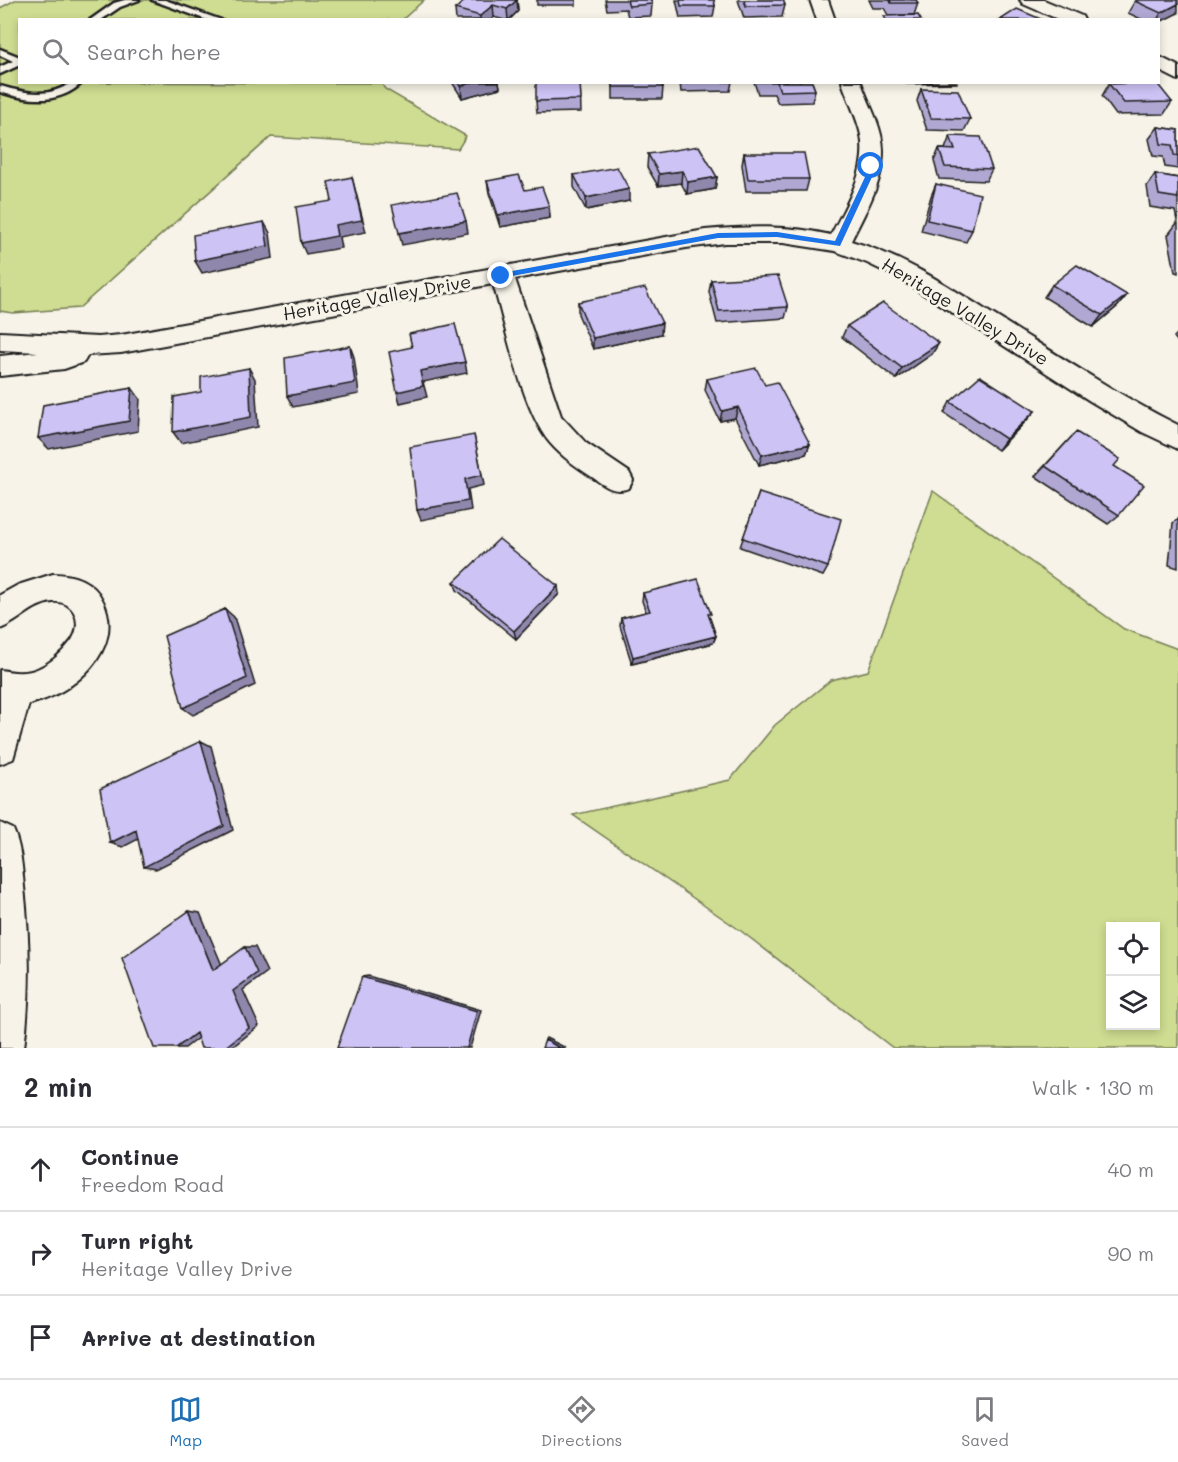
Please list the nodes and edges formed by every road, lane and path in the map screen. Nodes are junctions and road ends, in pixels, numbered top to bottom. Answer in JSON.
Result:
{"nodes":[{"id":1,"x":135,"y":0,"type":"edge"},
{"id":2,"x":156,"y":0,"type":"edge"},
{"id":3,"x":819,"y":0,"type":"edge"},
{"id":4,"x":1029,"y":0,"type":"edge"},
{"id":5,"x":97,"y":18,"type":"edge"},
{"id":6,"x":211,"y":18,"type":"edge"},
{"id":7,"x":825,"y":18,"type":"edge"},
{"id":8,"x":1071,"y":18,"type":"edge"},
{"id":9,"x":0,"y":51,"type":"edge"},
{"id":10,"x":18,"y":60,"type":"edge"},
{"id":11,"x":18,"y":62,"type":"edge"},
{"id":12,"x":1160,"y":62,"type":"edge"},
{"id":13,"x":0,"y":71,"type":"edge"},
{"id":14,"x":1178,"y":74,"type":"edge"},
{"id":15,"x":77,"y":84,"type":"edge"},
{"id":16,"x":852,"y":84,"type":"edge"},
{"id":17,"x":0,"y":89,"type":"edge"},
{"id":18,"x":838,"y":244,"type":"junction"},
{"id":19,"x":501,"y":276,"type":"junction"},
{"id":20,"x":0,"y":341,"type":"edge"},
{"id":21,"x":98,"y":346,"type":"junction"},
{"id":22,"x":0,"y":366,"type":"edge"},
{"id":23,"x":1178,"y":438,"type":"edge"},
{"id":24,"x":620,"y":480,"type":"dead end"},
{"id":25,"x":0,"y":614,"type":"edge"},
{"id":26,"x":9,"y":688,"type":"edge"},
{"id":27,"x":0,"y":747,"type":"edge"},
{"id":28,"x":0,"y":842,"type":"edge"},
{"id":29,"x":3,"y":1048,"type":"edge"}],
"edges":[{"from":1,"to":5,"type":"lane"},
{"from":2,"to":6,"type":"lane"},
{"from":3,"to":7,"type":"street"},
{"from":4,"to":8,"type":"street"},
{"from":9,"to":10,"type":"lane"},
{"from":11,"to":13,"type":"lane"},
{"from":12,"to":14,"type":"street"},
{"from":15,"to":17,"type":"lane"},
{"from":16,"to":18,"type":"street"},
{"from":18,"to":19,"type":"street","name":"Heritage Valley Drive"},
{"from":18,"to":23,"type":"street","name":"Heritage Valley Drive"},
{"from":19,"to":21,"type":"street","name":"Heritage Valley Drive"},
{"from":19,"to":24,"type":"street"},
{"from":20,"to":21,"type":"street","name":"Heritage Valley Drive"},
{"from":21,"to":22,"type":"street","name":"Heritage Valley Drive"},
{"from":25,"to":26,"type":"street"},
{"from":26,"to":27,"type":"street"},
{"from":28,"to":29,"type":"street"}]}
